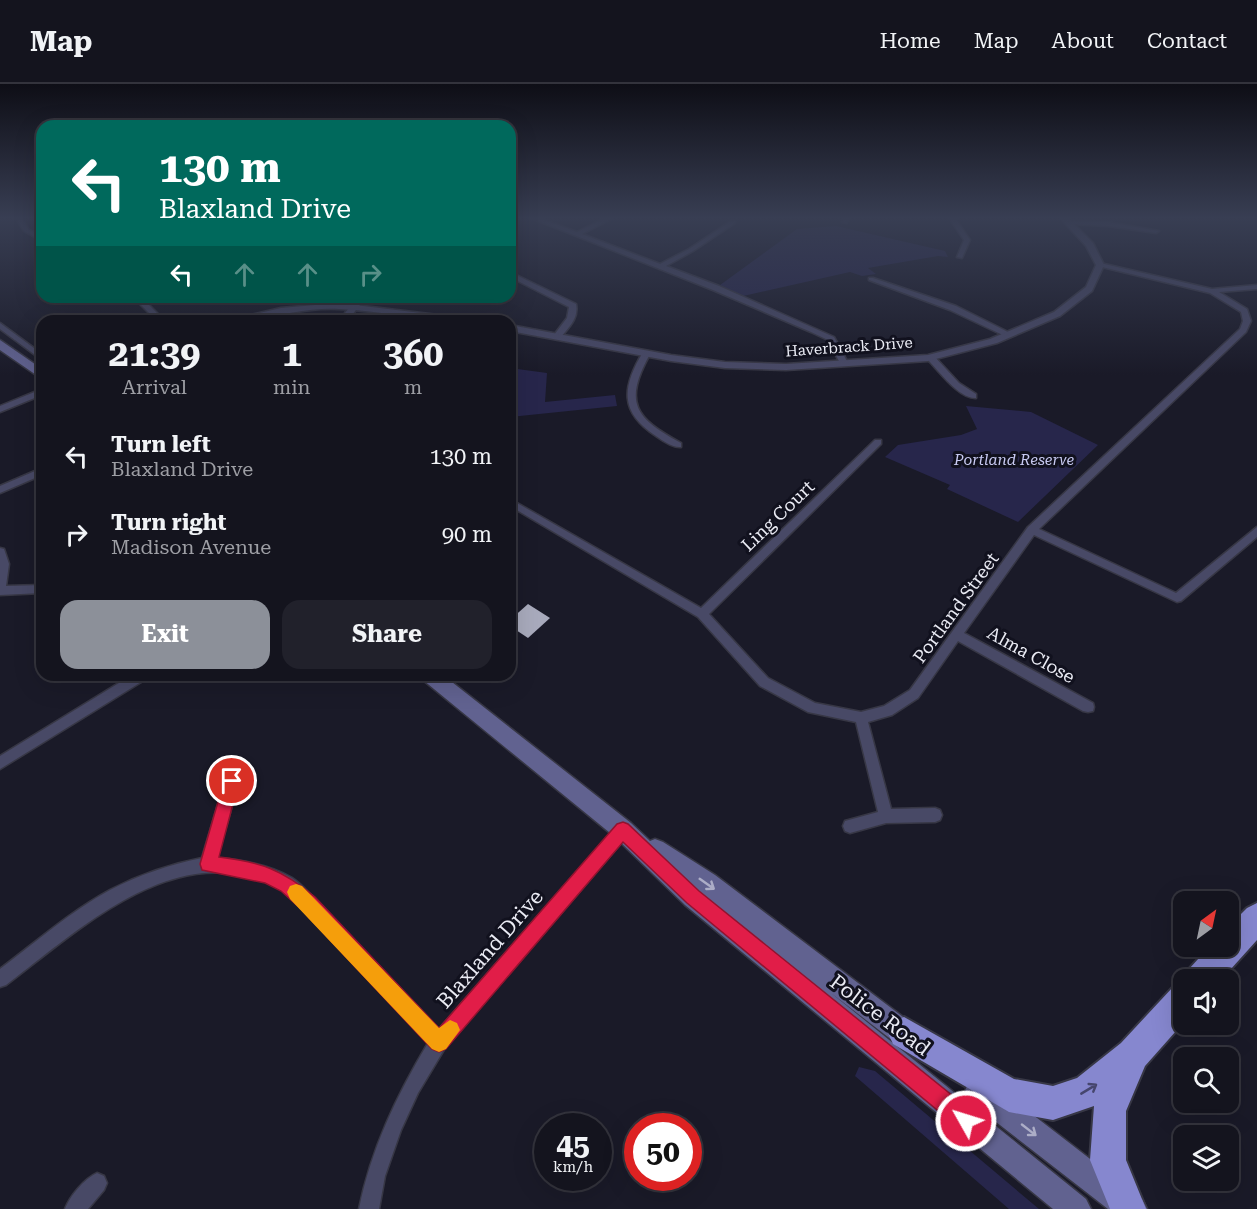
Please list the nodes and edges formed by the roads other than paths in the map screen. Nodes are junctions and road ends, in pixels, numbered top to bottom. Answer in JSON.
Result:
{"nodes":[{"id":1,"x":671,"y":270,"type":"edge"},
{"id":2,"x":1098,"y":270,"type":"edge"},
{"id":3,"x":1124,"y":270,"type":"edge"},
{"id":4,"x":516,"y":277,"type":"edge"},
{"id":5,"x":871,"y":279,"type":"dead end"},
{"id":6,"x":1257,"y":287,"type":"edge"},
{"id":7,"x":1212,"y":291,"type":"junction"},
{"id":8,"x":143,"y":303,"type":"edge"},
{"id":9,"x":357,"y":303,"type":"edge"},
{"id":10,"x":351,"y":310,"type":"junction"},
{"id":11,"x":154,"y":315,"type":"edge"},
{"id":12,"x":264,"y":315,"type":"edge"},
{"id":13,"x":296,"y":315,"type":"edge"},
{"id":14,"x":383,"y":315,"type":"edge"},
{"id":15,"x":400,"y":315,"type":"edge"},
{"id":16,"x":0,"y":325,"type":"edge"},
{"id":17,"x":516,"y":329,"type":"edge"},
{"id":18,"x":558,"y":334,"type":"junction"},
{"id":19,"x":1010,"y":336,"type":"junction"},
{"id":20,"x":26,"y":345,"type":"junction"},
{"id":21,"x":3,"y":348,"type":"edge"},
{"id":22,"x":36,"y":353,"type":"edge"},
{"id":23,"x":646,"y":354,"type":"junction"},
{"id":24,"x":931,"y":358,"type":"junction"},
{"id":25,"x":844,"y":363,"type":"junction"},
{"id":26,"x":36,"y":371,"type":"edge"},
{"id":27,"x":36,"y":394,"type":"edge"},
{"id":28,"x":973,"y":396,"type":"dead end"},
{"id":29,"x":0,"y":409,"type":"edge"},
{"id":30,"x":878,"y":442,"type":"dead end"},
{"id":31,"x":678,"y":446,"type":"dead end"},
{"id":32,"x":36,"y":474,"type":"edge"},
{"id":33,"x":0,"y":490,"type":"edge"},
{"id":34,"x":516,"y":506,"type":"edge"},
{"id":35,"x":1032,"y":531,"type":"junction"},
{"id":36,"x":1257,"y":531,"type":"edge"},
{"id":37,"x":0,"y":552,"type":"edge"},
{"id":38,"x":0,"y":590,"type":"edge"},
{"id":39,"x":36,"y":590,"type":"edge"},
{"id":40,"x":702,"y":614,"type":"junction"},
{"id":41,"x":957,"y":635,"type":"junction"},
{"id":42,"x":132,"y":681,"type":"edge"},
{"id":43,"x":446,"y":681,"type":"edge"},
{"id":44,"x":1088,"y":707,"type":"dead end"},
{"id":45,"x":861,"y":718,"type":"junction"},
{"id":46,"x":0,"y":763,"type":"edge"},
{"id":47,"x":232,"y":781,"type":"dead end"},
{"id":48,"x":935,"y":815,"type":"dead end"},
{"id":49,"x":886,"y":816,"type":"junction"},
{"id":50,"x":850,"y":826,"type":"dead end"},
{"id":51,"x":623,"y":830,"type":"junction"},
{"id":52,"x":208,"y":864,"type":"junction"},
{"id":53,"x":1257,"y":918,"type":"edge"},
{"id":54,"x":1210,"y":969,"type":"edge"},
{"id":55,"x":0,"y":979,"type":"edge"},
{"id":56,"x":1173,"y":1011,"type":"edge"},
{"id":57,"x":904,"y":1033,"type":"junction"},
{"id":58,"x":439,"y":1042,"type":"junction"},
{"id":59,"x":1134,"y":1055,"type":"junction"},
{"id":60,"x":97,"y":1183,"type":"dead end"},
{"id":61,"x":1128,"y":1207,"type":"edge"},
{"id":62,"x":75,"y":1209,"type":"edge"},
{"id":63,"x":369,"y":1209,"type":"edge"},
{"id":64,"x":1076,"y":1209,"type":"edge"}],
"edges":[{"from":1,"to":25,"type":"street"},
{"from":2,"to":19,"type":"street","name":"Haverbrack Drive"},
{"from":3,"to":7,"type":"street","name":"Portland Street"},
{"from":4,"to":18,"type":"street"},
{"from":5,"to":19,"type":"street"},
{"from":6,"to":7,"type":"street"},
{"from":7,"to":35,"type":"street","name":"Portland Street"},
{"from":8,"to":11,"type":"street"},
{"from":9,"to":10,"type":"street"},
{"from":10,"to":12,"type":"street"},
{"from":10,"to":13,"type":"street"},
{"from":10,"to":14,"type":"street"},
{"from":10,"to":15,"type":"street"},
{"from":16,"to":20,"type":"street"},
{"from":17,"to":18,"type":"street","name":"Haverbrack Drive"},
{"from":18,"to":23,"type":"street","name":"Haverbrack Drive"},
{"from":19,"to":24,"type":"street","name":"Haverbrack Drive"},
{"from":20,"to":21,"type":"street"},
{"from":20,"to":22,"type":"street"},
{"from":21,"to":26,"type":"main road"},
{"from":23,"to":25,"type":"street","name":"Haverbrack Drive"},
{"from":23,"to":31,"type":"street"},
{"from":24,"to":25,"type":"street","name":"Haverbrack Drive"},
{"from":24,"to":28,"type":"street"},
{"from":27,"to":29,"type":"street"},
{"from":30,"to":40,"type":"street","name":"Ling Court"},
{"from":32,"to":33,"type":"street"},
{"from":34,"to":40,"type":"street","name":"Portland Street"},
{"from":35,"to":36,"type":"street"},
{"from":35,"to":41,"type":"street","name":"Portland Street"},
{"from":37,"to":38,"type":"street"},
{"from":38,"to":39,"type":"street"},
{"from":40,"to":45,"type":"street","name":"Portland Street"},
{"from":41,"to":44,"type":"street","name":"Alma Close"},
{"from":41,"to":45,"type":"street","name":"Portland Street"},
{"from":42,"to":46,"type":"street"},
{"from":43,"to":51,"type":"main road","name":"Police Road"},
{"from":45,"to":49,"type":"street"},
{"from":47,"to":52,"type":"street"},
{"from":48,"to":49,"type":"street"},
{"from":49,"to":50,"type":"street"},
{"from":51,"to":57,"type":"main road","name":"Police Road","one_way":true},
{"from":51,"to":58,"type":"street","name":"Blaxland Drive"},
{"from":51,"to":64,"type":"main road","name":"Police Road"},
{"from":52,"to":55,"type":"street"},
{"from":52,"to":58,"type":"street"},
{"from":53,"to":54,"type":"highway"},
{"from":56,"to":59,"type":"highway"},
{"from":57,"to":59,"type":"highway","one_way":true},
{"from":57,"to":61,"type":"main road","name":"Police Road","one_way":true},
{"from":58,"to":63,"type":"street","name":"Blaxland Drive"},
{"from":59,"to":61,"type":"highway"},
{"from":60,"to":62,"type":"street"}]}
